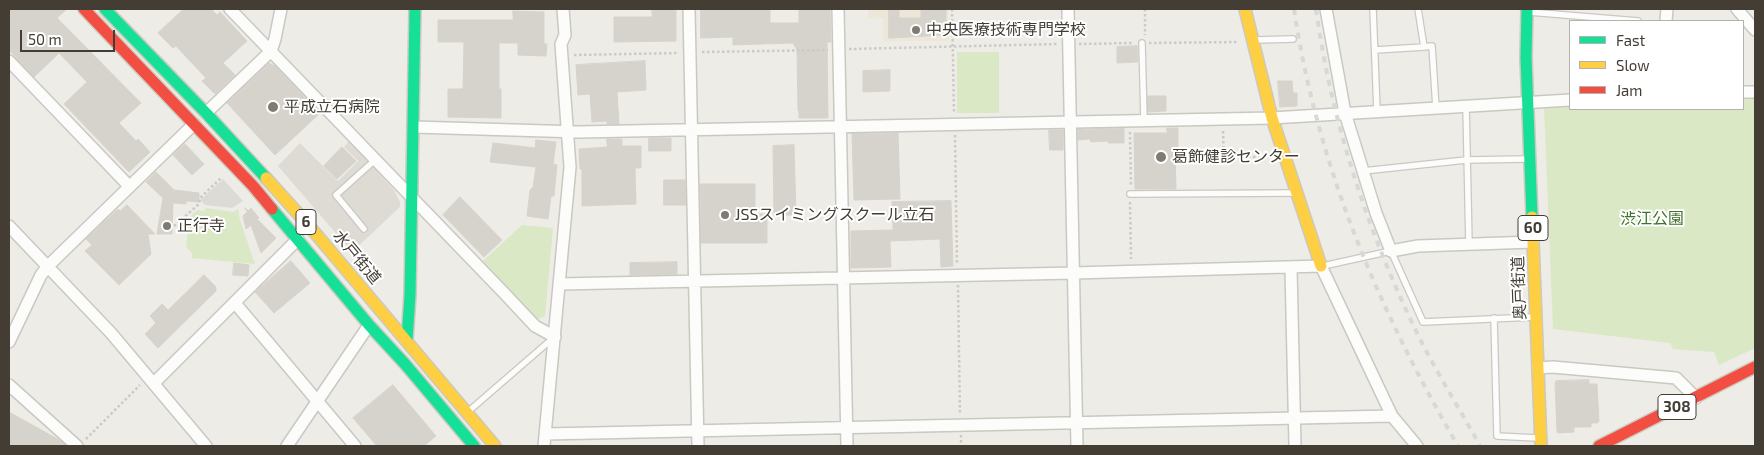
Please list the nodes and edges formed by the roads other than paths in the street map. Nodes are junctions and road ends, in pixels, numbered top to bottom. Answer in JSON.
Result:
{"nodes":[{"id":1,"x":84,"y":9,"type":"edge"},
{"id":2,"x":105,"y":9,"type":"edge"},
{"id":3,"x":230,"y":9,"type":"edge"},
{"id":4,"x":281,"y":9,"type":"edge"},
{"id":5,"x":415,"y":9,"type":"edge"},
{"id":6,"x":563,"y":9,"type":"edge"},
{"id":7,"x":689,"y":9,"type":"edge"},
{"id":8,"x":838,"y":9,"type":"edge"},
{"id":9,"x":1068,"y":9,"type":"edge"},
{"id":10,"x":1245,"y":9,"type":"edge"},
{"id":11,"x":1326,"y":9,"type":"edge"},
{"id":12,"x":1373,"y":9,"type":"edge"},
{"id":13,"x":1418,"y":9,"type":"edge"},
{"id":14,"x":1737,"y":9,"type":"edge"},
{"id":15,"x":1527,"y":10,"type":"edge"},
{"id":16,"x":1628,"y":20,"type":"edge"},
{"id":17,"x":1755,"y":30,"type":"edge"},
{"id":18,"x":1252,"y":40,"type":"junction"},
{"id":19,"x":1293,"y":40,"type":"dead end"},
{"id":20,"x":1142,"y":43,"type":"road end"},
{"id":21,"x":1424,"y":47,"type":"junction"},
{"id":22,"x":1375,"y":50,"type":"junction"},
{"id":23,"x":271,"y":51,"type":"junction"},
{"id":24,"x":9,"y":61,"type":"edge"},
{"id":25,"x":1569,"y":100,"type":"edge"},
{"id":26,"x":1528,"y":102,"type":"junction"},
{"id":27,"x":1466,"y":106,"type":"junction"},
{"id":28,"x":1436,"y":108,"type":"junction"},
{"id":29,"x":1377,"y":111,"type":"junction"},
{"id":30,"x":206,"y":113,"type":"junction"},
{"id":31,"x":1345,"y":113,"type":"junction"},
{"id":32,"x":1272,"y":118,"type":"junction"},
{"id":33,"x":1144,"y":120,"type":"junction"},
{"id":34,"x":1070,"y":122,"type":"junction"},
{"id":35,"x":194,"y":124,"type":"junction"},
{"id":36,"x":414,"y":127,"type":"junction"},
{"id":37,"x":841,"y":127,"type":"junction"},
{"id":38,"x":690,"y":130,"type":"junction"},
{"id":39,"x":568,"y":132,"type":"junction"},
{"id":40,"x":1530,"y":159,"type":"junction"},
{"id":41,"x":375,"y":160,"type":"junction"},
{"id":42,"x":1466,"y":160,"type":"junction"},
{"id":43,"x":1363,"y":171,"type":"junction"},
{"id":44,"x":129,"y":186,"type":"junction"},
{"id":45,"x":1296,"y":193,"type":"junction"},
{"id":46,"x":1130,"y":194,"type":"dead end"},
{"id":47,"x":412,"y":199,"type":"junction"},
{"id":48,"x":9,"y":226,"type":"edge"},
{"id":49,"x":364,"y":229,"type":"dead end"},
{"id":50,"x":298,"y":239,"type":"junction"},
{"id":51,"x":1533,"y":242,"type":"junction"},
{"id":52,"x":1469,"y":245,"type":"junction"},
{"id":53,"x":1391,"y":251,"type":"junction"},
{"id":54,"x":48,"y":266,"type":"junction"},
{"id":55,"x":1321,"y":266,"type":"junction"},
{"id":56,"x":1291,"y":268,"type":"junction"},
{"id":57,"x":1074,"y":273,"type":"junction"},
{"id":58,"x":844,"y":278,"type":"junction"},
{"id":59,"x":694,"y":280,"type":"junction"},
{"id":60,"x":560,"y":284,"type":"junction"},
{"id":61,"x":235,"y":303,"type":"junction"},
{"id":62,"x":1536,"y":317,"type":"junction"},
{"id":63,"x":1494,"y":318,"type":"junction"},
{"id":64,"x":369,"y":325,"type":"junction"},
{"id":65,"x":393,"y":325,"type":"junction"},
{"id":66,"x":555,"y":337,"type":"junction"},
{"id":67,"x":381,"y":338,"type":"junction"},
{"id":68,"x":407,"y":340,"type":"junction"},
{"id":69,"x":9,"y":342,"type":"edge"},
{"id":70,"x":405,"y":364,"type":"junction"},
{"id":71,"x":1755,"y":367,"type":"edge"},
{"id":72,"x":1538,"y":368,"type":"junction"},
{"id":73,"x":151,"y":380,"type":"junction"},
{"id":74,"x":9,"y":386,"type":"edge"},
{"id":75,"x":1696,"y":398,"type":"junction"},
{"id":76,"x":318,"y":402,"type":"junction"},
{"id":77,"x":467,"y":413,"type":"junction"},
{"id":78,"x":1392,"y":416,"type":"junction"},
{"id":79,"x":1295,"y":419,"type":"junction"},
{"id":80,"x":1076,"y":424,"type":"junction"},
{"id":81,"x":847,"y":429,"type":"junction"},
{"id":82,"x":697,"y":431,"type":"junction"},
{"id":83,"x":546,"y":434,"type":"junction"},
{"id":84,"x":1541,"y":442,"type":"edge"},
{"id":85,"x":79,"y":445,"type":"edge"},
{"id":86,"x":206,"y":446,"type":"edge"},
{"id":87,"x":287,"y":446,"type":"edge"},
{"id":88,"x":355,"y":446,"type":"edge"},
{"id":89,"x":474,"y":446,"type":"edge"},
{"id":90,"x":495,"y":446,"type":"edge"},
{"id":91,"x":544,"y":446,"type":"edge"},
{"id":92,"x":698,"y":446,"type":"edge"},
{"id":93,"x":847,"y":446,"type":"edge"},
{"id":94,"x":1077,"y":446,"type":"edge"},
{"id":95,"x":1295,"y":446,"type":"edge"},
{"id":96,"x":1417,"y":446,"type":"edge"},
{"id":97,"x":1599,"y":446,"type":"edge"}],
"edges":[{"from":1,"to":35,"type":"main road","name":"水戸街道","number":"6"},
{"from":2,"to":30,"type":"main road","name":"水戸街道","number":"6"},
{"from":3,"to":23,"type":"street"},
{"from":4,"to":23,"type":"street"},
{"from":5,"to":36,"type":"main road"},
{"from":6,"to":39,"type":"street"},
{"from":7,"to":38,"type":"street"},
{"from":8,"to":37,"type":"street"},
{"from":9,"to":34,"type":"street"},
{"from":10,"to":18,"type":"main road"},
{"from":11,"to":31,"type":"street"},
{"from":12,"to":22,"type":"lane"},
{"from":13,"to":21,"type":"lane"},
{"from":14,"to":17,"type":"street"},
{"from":15,"to":16,"type":"lane"},
{"from":15,"to":26,"type":"main road","name":"奥戸街道","number":"60"},
{"from":18,"to":19,"type":"lane"},
{"from":18,"to":32,"type":"main road"},
{"from":20,"to":33,"type":"lane"},
{"from":21,"to":22,"type":"lane"},
{"from":21,"to":28,"type":"lane"},
{"from":22,"to":29,"type":"lane"},
{"from":23,"to":30,"type":"street"},
{"from":23,"to":41,"type":"street"},
{"from":24,"to":44,"type":"street"},
{"from":25,"to":26,"type":"street"},
{"from":26,"to":27,"type":"street"},
{"from":26,"to":40,"type":"main road","name":"奥戸街道","number":"60"},
{"from":27,"to":28,"type":"street"},
{"from":27,"to":42,"type":"lane"},
{"from":28,"to":29,"type":"street"},
{"from":29,"to":31,"type":"street"},
{"from":30,"to":65,"type":"main road","name":"水戸街道","number":"6"},
{"from":31,"to":32,"type":"street"},
{"from":31,"to":43,"type":"street"},
{"from":32,"to":33,"type":"street"},
{"from":32,"to":45,"type":"main road"},
{"from":33,"to":34,"type":"street"},
{"from":34,"to":37,"type":"street"},
{"from":34,"to":57,"type":"street"},
{"from":35,"to":44,"type":"street"},
{"from":35,"to":50,"type":"main road","name":"水戸街道","number":"6"},
{"from":36,"to":39,"type":"street"},
{"from":36,"to":47,"type":"main road"},
{"from":37,"to":38,"type":"street"},
{"from":37,"to":58,"type":"street"},
{"from":38,"to":39,"type":"street"},
{"from":38,"to":59,"type":"street"},
{"from":39,"to":60,"type":"street"},
{"from":40,"to":42,"type":"lane"},
{"from":40,"to":51,"type":"main road","name":"奥戸街道","number":"60"},
{"from":41,"to":47,"type":"street"},
{"from":41,"to":49,"type":"lane"},
{"from":42,"to":43,"type":"lane"},
{"from":42,"to":52,"type":"lane"},
{"from":43,"to":53,"type":"street"},
{"from":44,"to":54,"type":"street"},
{"from":45,"to":46,"type":"lane"},
{"from":45,"to":55,"type":"main road"},
{"from":47,"to":66,"type":"street"},
{"from":47,"to":68,"type":"main road"},
{"from":48,"to":54,"type":"street"},
{"from":50,"to":61,"type":"street"},
{"from":50,"to":64,"type":"main road","name":"水戸街道","number":"6"},
{"from":51,"to":52,"type":"street"},
{"from":51,"to":62,"type":"main road","name":"奥戸街道","number":"60"},
{"from":52,"to":53,"type":"street"},
{"from":53,"to":55,"type":"lane"},
{"from":53,"to":63,"type":"lane"},
{"from":54,"to":69,"type":"street"},
{"from":54,"to":73,"type":"street"},
{"from":55,"to":56,"type":"street"},
{"from":55,"to":78,"type":"street"},
{"from":56,"to":57,"type":"street"},
{"from":56,"to":79,"type":"street"},
{"from":57,"to":58,"type":"street"},
{"from":57,"to":80,"type":"street"},
{"from":58,"to":59,"type":"street"},
{"from":58,"to":81,"type":"street"},
{"from":59,"to":60,"type":"street"},
{"from":59,"to":82,"type":"street"},
{"from":60,"to":66,"type":"street"},
{"from":61,"to":73,"type":"street"},
{"from":61,"to":76,"type":"street"},
{"from":62,"to":63,"type":"lane"},
{"from":62,"to":72,"type":"main road","name":"奥戸街道","number":"60"},
{"from":63,"to":84,"type":"lane"},
{"from":64,"to":65,"type":"main road"},
{"from":64,"to":67,"type":"main road","name":"水戸街道","number":"6"},
{"from":64,"to":76,"type":"street"},
{"from":65,"to":68,"type":"main road","name":"水戸街道","number":"6"},
{"from":66,"to":77,"type":"lane"},
{"from":66,"to":83,"type":"street"},
{"from":67,"to":68,"type":"main road"},
{"from":67,"to":70,"type":"main road","name":"水戸街道","number":"6"},
{"from":68,"to":70,"type":"main road"},
{"from":68,"to":77,"type":"main road","name":"水戸街道","number":"6"},
{"from":70,"to":89,"type":"main road","name":"水戸街道","number":"6"},
{"from":71,"to":75,"type":"main road","number":"308"},
{"from":72,"to":75,"type":"street"},
{"from":72,"to":84,"type":"main road","name":"奥戸街道","number":"60"},
{"from":73,"to":86,"type":"street"},
{"from":74,"to":85,"type":"street"},
{"from":75,"to":97,"type":"main road","number":"308"},
{"from":76,"to":87,"type":"street"},
{"from":76,"to":88,"type":"street"},
{"from":77,"to":90,"type":"main road","name":"水戸街道","number":"6"},
{"from":78,"to":79,"type":"street"},
{"from":78,"to":96,"type":"street"},
{"from":79,"to":80,"type":"street"},
{"from":79,"to":95,"type":"street"},
{"from":80,"to":81,"type":"street"},
{"from":80,"to":94,"type":"street"},
{"from":81,"to":82,"type":"street"},
{"from":81,"to":93,"type":"street"},
{"from":82,"to":83,"type":"street"},
{"from":82,"to":92,"type":"street"},
{"from":83,"to":91,"type":"street"}]}
